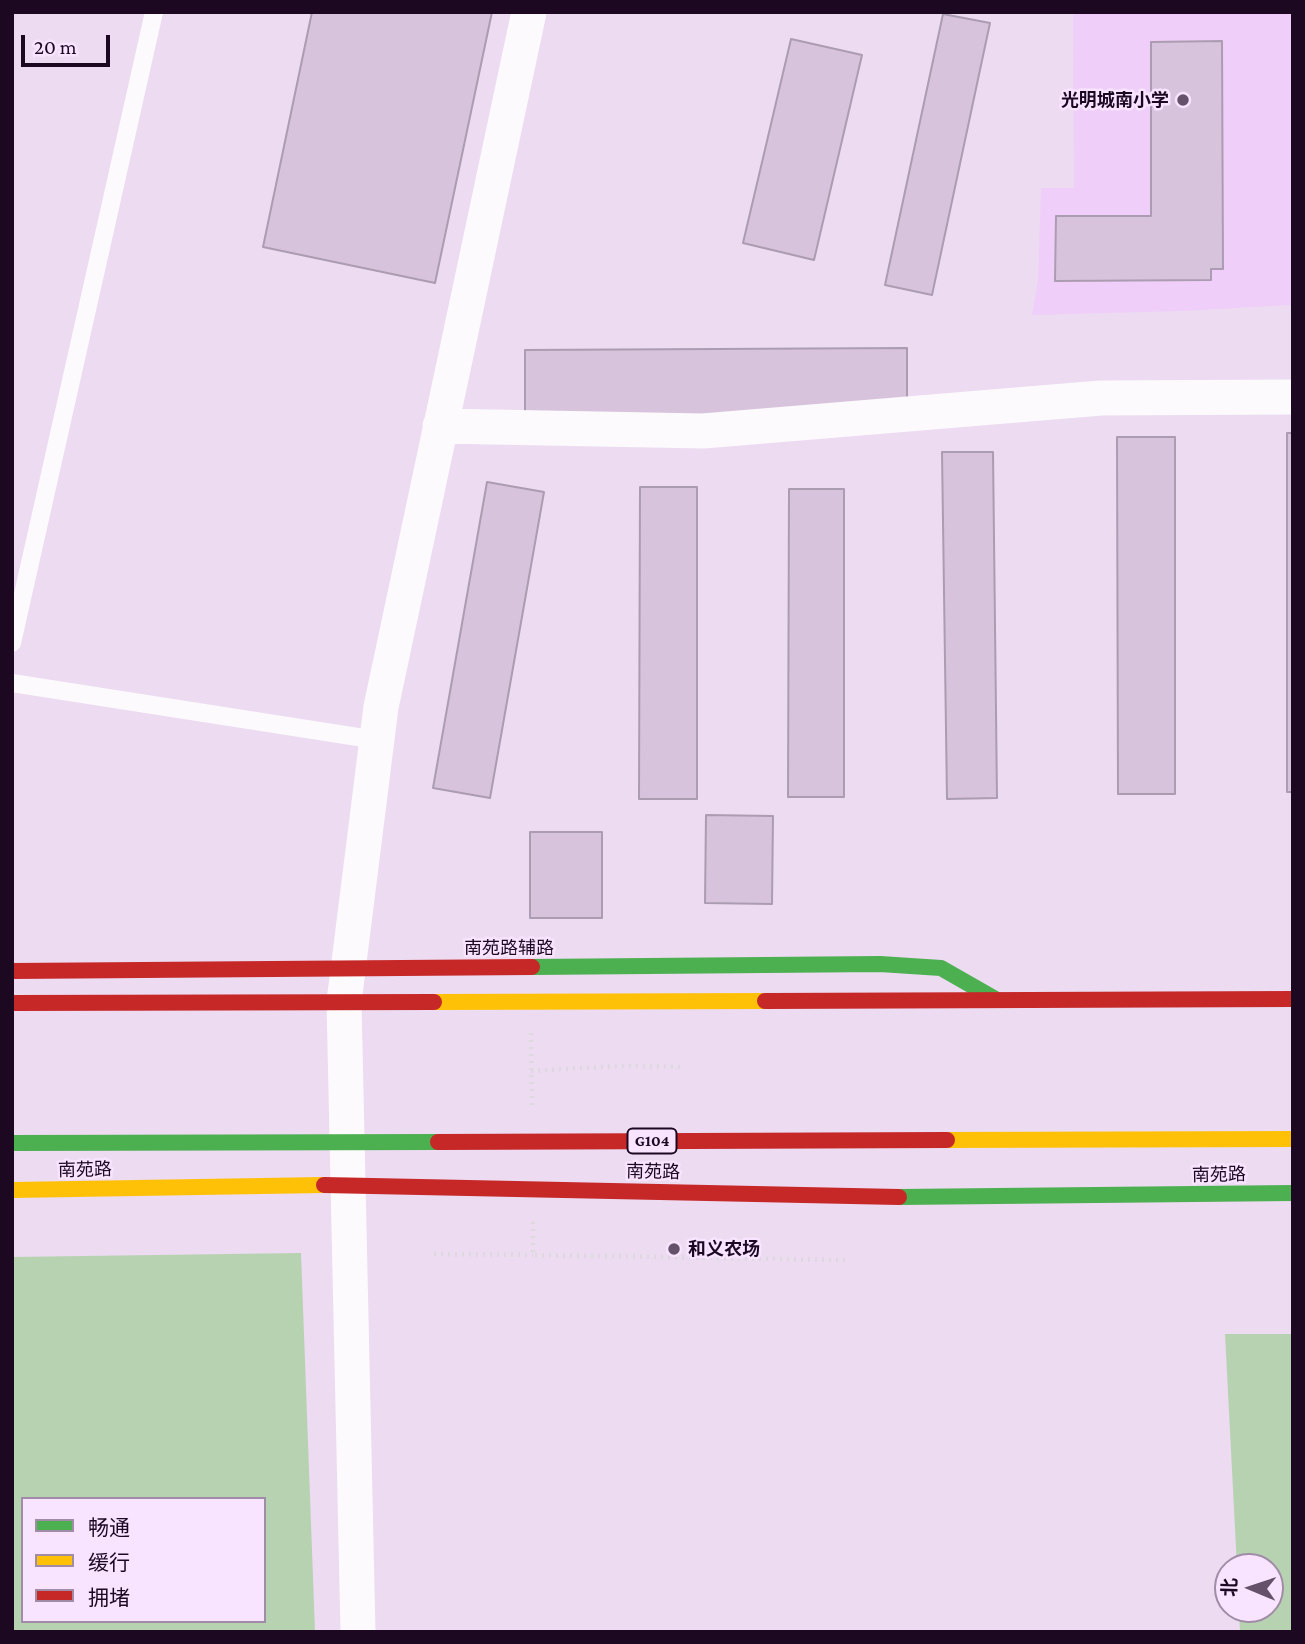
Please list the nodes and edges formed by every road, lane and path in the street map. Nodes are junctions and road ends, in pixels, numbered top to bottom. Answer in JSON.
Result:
{"nodes":[{"id":1,"x":153,"y":12,"type":"edge"},
{"id":2,"x":528,"y":12,"type":"edge"},
{"id":3,"x":1293,"y":397,"type":"edge"},
{"id":4,"x":440,"y":426,"type":"junction"},
{"id":5,"x":12,"y":643,"type":"edge"},
{"id":6,"x":12,"y":682,"type":"edge"},
{"id":7,"x":377,"y":740,"type":"junction"},
{"id":8,"x":12,"y":971,"type":"edge"},
{"id":9,"x":346,"y":985,"type":"junction"},
{"id":10,"x":1293,"y":999,"type":"edge"},
{"id":11,"x":997,"y":1000,"type":"junction"},
{"id":12,"x":12,"y":1003,"type":"edge"},
{"id":13,"x":531,"y":1030,"type":"dead end"},
{"id":14,"x":682,"y":1067,"type":"dead end"},
{"id":15,"x":531,"y":1071,"type":"junction"},
{"id":16,"x":532,"y":1110,"type":"dead end"},
{"id":17,"x":1293,"y":1139,"type":"edge"},
{"id":18,"x":348,"y":1142,"type":"junction"},
{"id":19,"x":12,"y":1143,"type":"edge"},
{"id":20,"x":349,"y":1185,"type":"junction"},
{"id":21,"x":12,"y":1190,"type":"edge"},
{"id":22,"x":1293,"y":1193,"type":"edge"},
{"id":23,"x":533,"y":1216,"type":"dead end"},
{"id":24,"x":434,"y":1254,"type":"dead end"},
{"id":25,"x":533,"y":1255,"type":"junction"},
{"id":26,"x":849,"y":1260,"type":"dead end"},
{"id":27,"x":358,"y":1632,"type":"edge"}],
"edges":[{"from":1,"to":5,"type":"lane"},
{"from":2,"to":4,"type":"street"},
{"from":3,"to":4,"type":"street"},
{"from":4,"to":7,"type":"street"},
{"from":6,"to":7,"type":"lane"},
{"from":7,"to":9,"type":"street"},
{"from":8,"to":9,"type":"main road","name":"南苑路辅路"},
{"from":9,"to":11,"type":"main road"},
{"from":9,"to":11,"type":"main road","name":"南苑路辅路"},
{"from":9,"to":12,"type":"main road"},
{"from":9,"to":18,"type":"street"},
{"from":10,"to":11,"type":"main road"},
{"from":13,"to":15,"type":"path"},
{"from":14,"to":15,"type":"path"},
{"from":15,"to":16,"type":"path"},
{"from":17,"to":18,"type":"main road","name":"南苑路","number":"G104"},
{"from":18,"to":19,"type":"main road","name":"南苑路","number":"G104"},
{"from":18,"to":20,"type":"street"},
{"from":20,"to":21,"type":"main road","name":"南苑路"},
{"from":20,"to":22,"type":"main road","name":"南苑路"},
{"from":20,"to":27,"type":"street"},
{"from":23,"to":25,"type":"path"},
{"from":24,"to":25,"type":"path"},
{"from":25,"to":26,"type":"path"}]}
